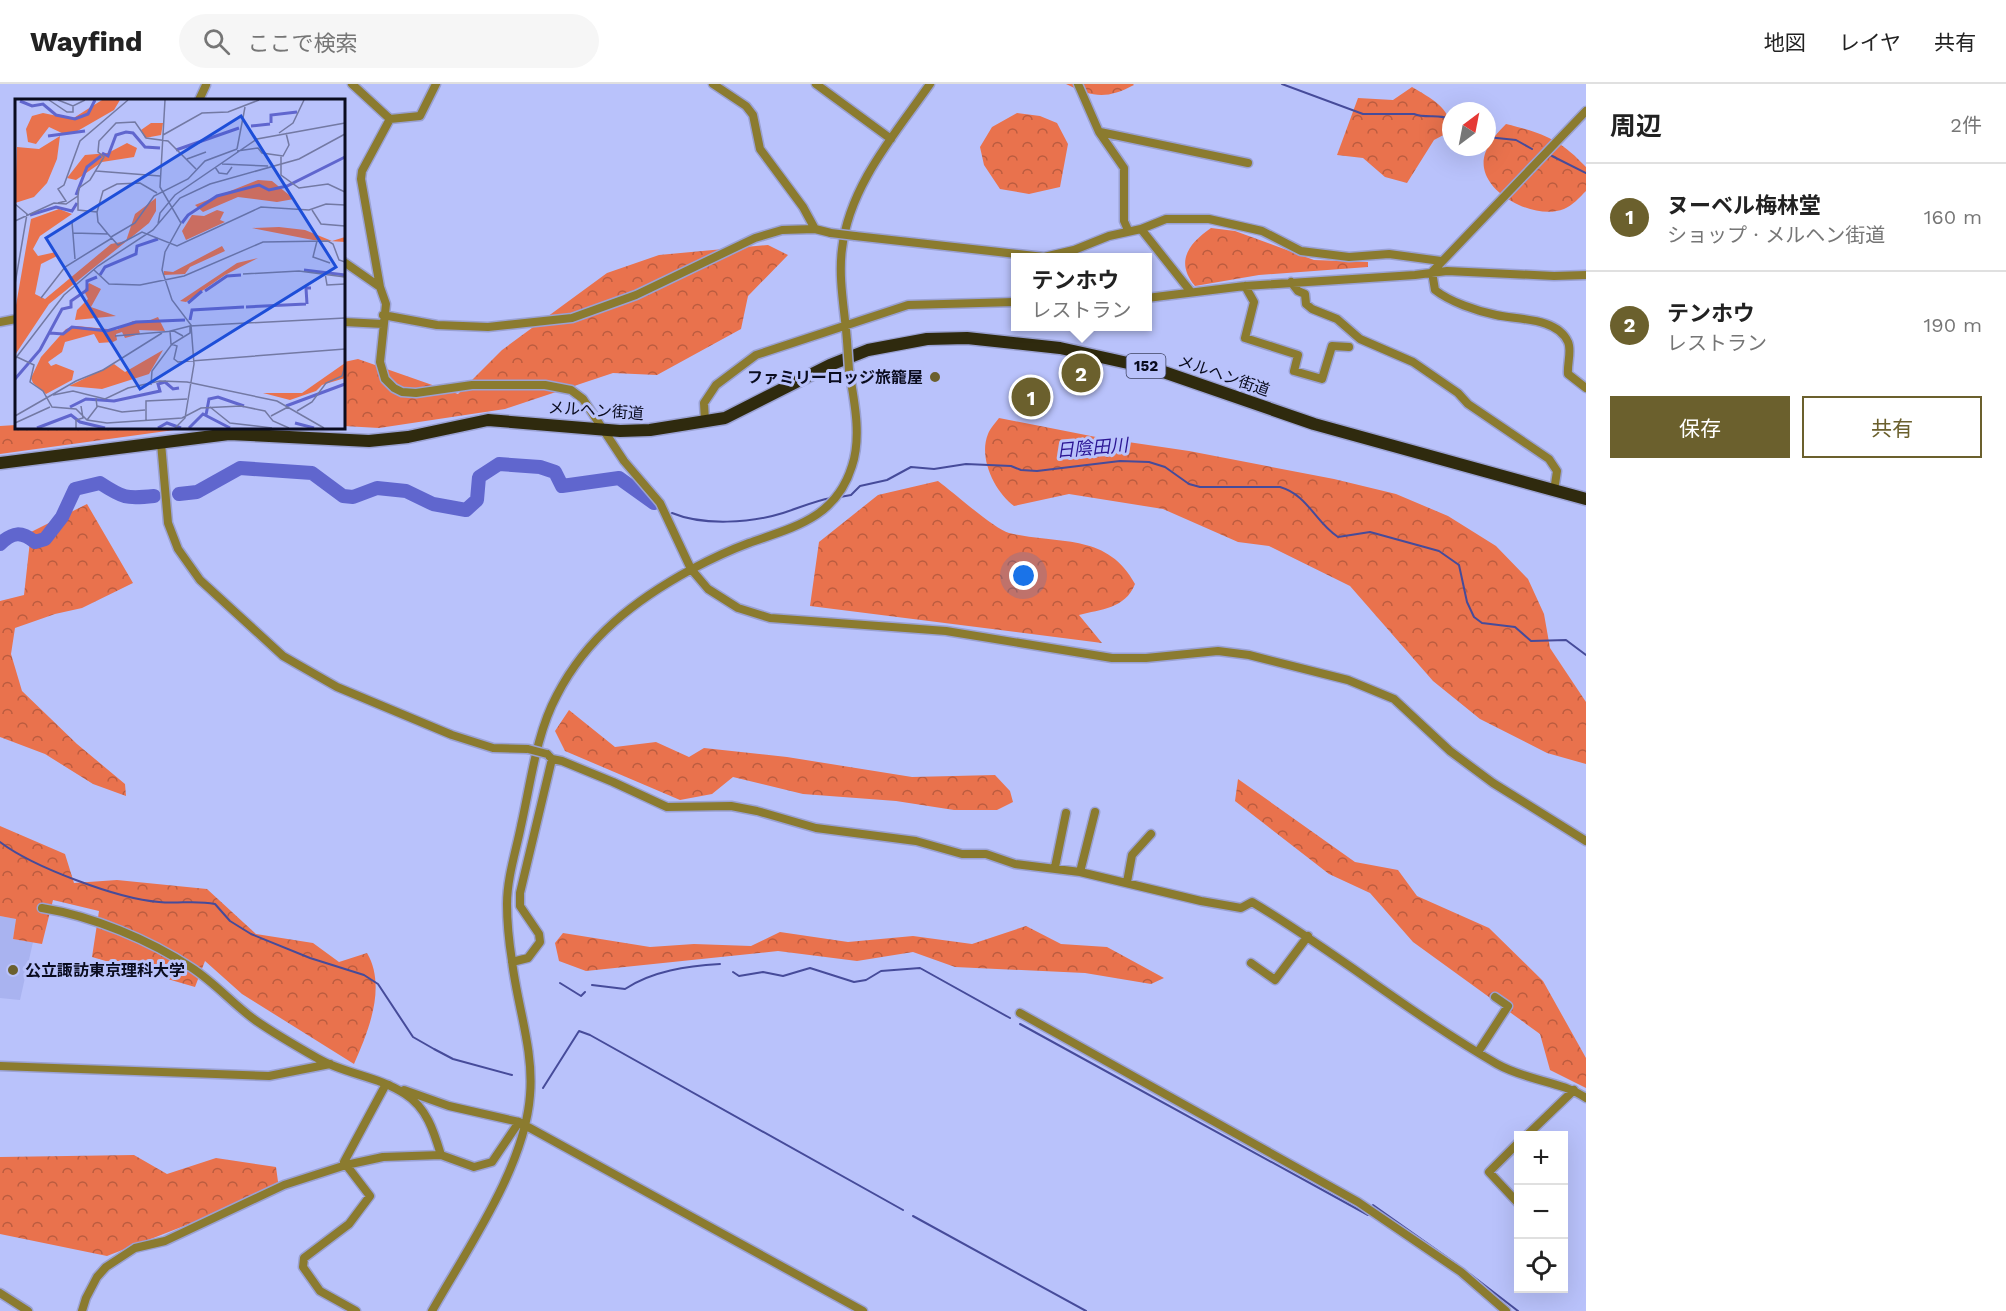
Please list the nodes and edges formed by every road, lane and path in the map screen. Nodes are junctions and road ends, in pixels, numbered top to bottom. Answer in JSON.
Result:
{"nodes":[{"id":1,"x":352,"y":84,"type":"edge"},
{"id":2,"x":436,"y":84,"type":"edge"},
{"id":3,"x":713,"y":84,"type":"edge"},
{"id":4,"x":816,"y":84,"type":"edge"},
{"id":5,"x":930,"y":84,"type":"edge"},
{"id":6,"x":1078,"y":84,"type":"edge"},
{"id":7,"x":206,"y":85,"type":"edge"},
{"id":8,"x":199,"y":99,"type":"edge"},
{"id":9,"x":1586,"y":111,"type":"edge"},
{"id":10,"x":390,"y":119,"type":"junction"},
{"id":11,"x":1099,"y":132,"type":"junction"},
{"id":12,"x":891,"y":139,"type":"junction"},
{"id":13,"x":1248,"y":163,"type":"dead end"},
{"id":14,"x":1141,"y":229,"type":"junction"},
{"id":15,"x":815,"y":230,"type":"junction"},
{"id":16,"x":1128,"y":230,"type":"junction"},
{"id":17,"x":1016,"y":253,"type":"edge"},
{"id":18,"x":1059,"y":253,"type":"edge"},
{"id":19,"x":1441,"y":261,"type":"junction"},
{"id":20,"x":345,"y":263,"type":"edge"},
{"id":21,"x":1432,"y":272,"type":"junction"},
{"id":22,"x":1586,"y":275,"type":"edge"},
{"id":23,"x":1291,"y":282,"type":"junction"},
{"id":24,"x":1245,"y":286,"type":"junction"},
{"id":25,"x":380,"y":287,"type":"junction"},
{"id":26,"x":1191,"y":292,"type":"junction"},
{"id":27,"x":1152,"y":297,"type":"edge"},
{"id":28,"x":1011,"y":302,"type":"edge"},
{"id":29,"x":15,"y":319,"type":"edge"},
{"id":30,"x":383,"y":320,"type":"junction"},
{"id":31,"x":0,"y":322,"type":"edge"},
{"id":32,"x":345,"y":322,"type":"edge"},
{"id":33,"x":846,"y":326,"type":"junction"},
{"id":34,"x":1349,"y":347,"type":"dead end"},
{"id":35,"x":1586,"y":388,"type":"edge"},
{"id":36,"x":705,"y":421,"type":"junction"},
{"id":37,"x":604,"y":429,"type":"junction"},
{"id":38,"x":161,"y":443,"type":"junction"},
{"id":39,"x":0,"y":464,"type":"edge"},
{"id":40,"x":1554,"y":491,"type":"junction"},
{"id":41,"x":1586,"y":499,"type":"edge"},
{"id":42,"x":691,"y":569,"type":"junction"},
{"id":43,"x":549,"y":757,"type":"junction"},
{"id":44,"x":1095,"y":812,"type":"dead end"},
{"id":45,"x":1066,"y":813,"type":"dead end"},
{"id":46,"x":1150,"y":834,"type":"dead end"},
{"id":47,"x":1586,"y":841,"type":"edge"},
{"id":48,"x":1054,"y":867,"type":"junction"},
{"id":49,"x":1080,"y":872,"type":"junction"},
{"id":50,"x":1127,"y":882,"type":"junction"},
{"id":51,"x":42,"y":908,"type":"dead end"},
{"id":52,"x":1308,"y":936,"type":"junction"},
{"id":53,"x":512,"y":962,"type":"junction"},
{"id":54,"x":1251,"y":963,"type":"dead end"},
{"id":55,"x":1495,"y":997,"type":"dead end"},
{"id":56,"x":1020,"y":1013,"type":"dead end"},
{"id":57,"x":1478,"y":1052,"type":"junction"},
{"id":58,"x":330,"y":1064,"type":"junction"},
{"id":59,"x":0,"y":1066,"type":"edge"},
{"id":60,"x":386,"y":1084,"type":"junction"},
{"id":61,"x":1574,"y":1090,"type":"junction"},
{"id":62,"x":1586,"y":1098,"type":"edge"},
{"id":63,"x":522,"y":1123,"type":"junction"},
{"id":64,"x":1531,"y":1131,"type":"edge"},
{"id":65,"x":1514,"y":1147,"type":"edge"},
{"id":66,"x":441,"y":1155,"type":"junction"},
{"id":67,"x":346,"y":1165,"type":"junction"},
{"id":68,"x":1514,"y":1199,"type":"edge"},
{"id":69,"x":0,"y":1293,"type":"edge"},
{"id":70,"x":1500,"y":1310,"type":"edge"},
{"id":71,"x":28,"y":1311,"type":"edge"},
{"id":72,"x":82,"y":1311,"type":"edge"},
{"id":73,"x":356,"y":1311,"type":"edge"},
{"id":74,"x":432,"y":1311,"type":"edge"},
{"id":75,"x":863,"y":1311,"type":"edge"}],
"edges":[{"from":1,"to":10,"type":"street"},
{"from":2,"to":10,"type":"street"},
{"from":3,"to":15,"type":"street"},
{"from":4,"to":12,"type":"street"},
{"from":5,"to":12,"type":"street"},
{"from":6,"to":11,"type":"street"},
{"from":7,"to":8,"type":"street"},
{"from":9,"to":19,"type":"street"},
{"from":10,"to":25,"type":"street"},
{"from":11,"to":13,"type":"street"},
{"from":11,"to":16,"type":"street"},
{"from":12,"to":33,"type":"street"},
{"from":14,"to":16,"type":"street"},
{"from":14,"to":19,"type":"street"},
{"from":14,"to":26,"type":"street"},
{"from":15,"to":17,"type":"street","bridge":true},
{"from":15,"to":30,"type":"street"},
{"from":16,"to":18,"type":"street","bridge":true},
{"from":19,"to":21,"type":"street"},
{"from":20,"to":25,"type":"street"},
{"from":21,"to":22,"type":"street"},
{"from":21,"to":23,"type":"street"},
{"from":21,"to":35,"type":"street"},
{"from":23,"to":24,"type":"street"},
{"from":23,"to":40,"type":"street"},
{"from":24,"to":26,"type":"street"},
{"from":24,"to":34,"type":"street"},
{"from":25,"to":30,"type":"street"},
{"from":26,"to":27,"type":"street"},
{"from":28,"to":33,"type":"street"},
{"from":29,"to":31,"type":"street"},
{"from":30,"to":32,"type":"street"},
{"from":30,"to":37,"type":"street"},
{"from":33,"to":36,"type":"street"},
{"from":33,"to":42,"type":"street","bridge":true},
{"from":36,"to":37,"type":"highway","name":"メルヘン街道","number":"152"},
{"from":36,"to":40,"type":"highway","name":"メルヘン街道","number":"152"},
{"from":37,"to":38,"type":"highway","name":"メルヘン街道","number":"152"},
{"from":37,"to":42,"type":"street"},
{"from":38,"to":39,"type":"highway","name":"メルヘン街道","number":"152"},
{"from":38,"to":43,"type":"street","bridge":true},
{"from":40,"to":41,"type":"highway","name":"メルヘン街道","number":"152"},
{"from":42,"to":47,"type":"street"},
{"from":42,"to":53,"type":"street"},
{"from":43,"to":48,"type":"street"},
{"from":43,"to":53,"type":"street"},
{"from":44,"to":49,"type":"street"},
{"from":45,"to":48,"type":"street"},
{"from":46,"to":50,"type":"street"},
{"from":48,"to":49,"type":"street"},
{"from":49,"to":50,"type":"street"},
{"from":50,"to":52,"type":"street"},
{"from":51,"to":58,"type":"street"},
{"from":52,"to":54,"type":"street"},
{"from":52,"to":57,"type":"street"},
{"from":53,"to":63,"type":"street"},
{"from":55,"to":57,"type":"street"},
{"from":56,"to":70,"type":"street"},
{"from":57,"to":61,"type":"street"},
{"from":58,"to":59,"type":"street"},
{"from":58,"to":60,"type":"street"},
{"from":60,"to":63,"type":"street"},
{"from":60,"to":66,"type":"street"},
{"from":60,"to":67,"type":"street"},
{"from":61,"to":62,"type":"street"},
{"from":61,"to":64,"type":"street"},
{"from":63,"to":66,"type":"street"},
{"from":63,"to":74,"type":"street"},
{"from":63,"to":75,"type":"street"},
{"from":65,"to":68,"type":"street"},
{"from":66,"to":67,"type":"street"},
{"from":67,"to":72,"type":"street"},
{"from":67,"to":73,"type":"street"},
{"from":69,"to":71,"type":"street"}]}
